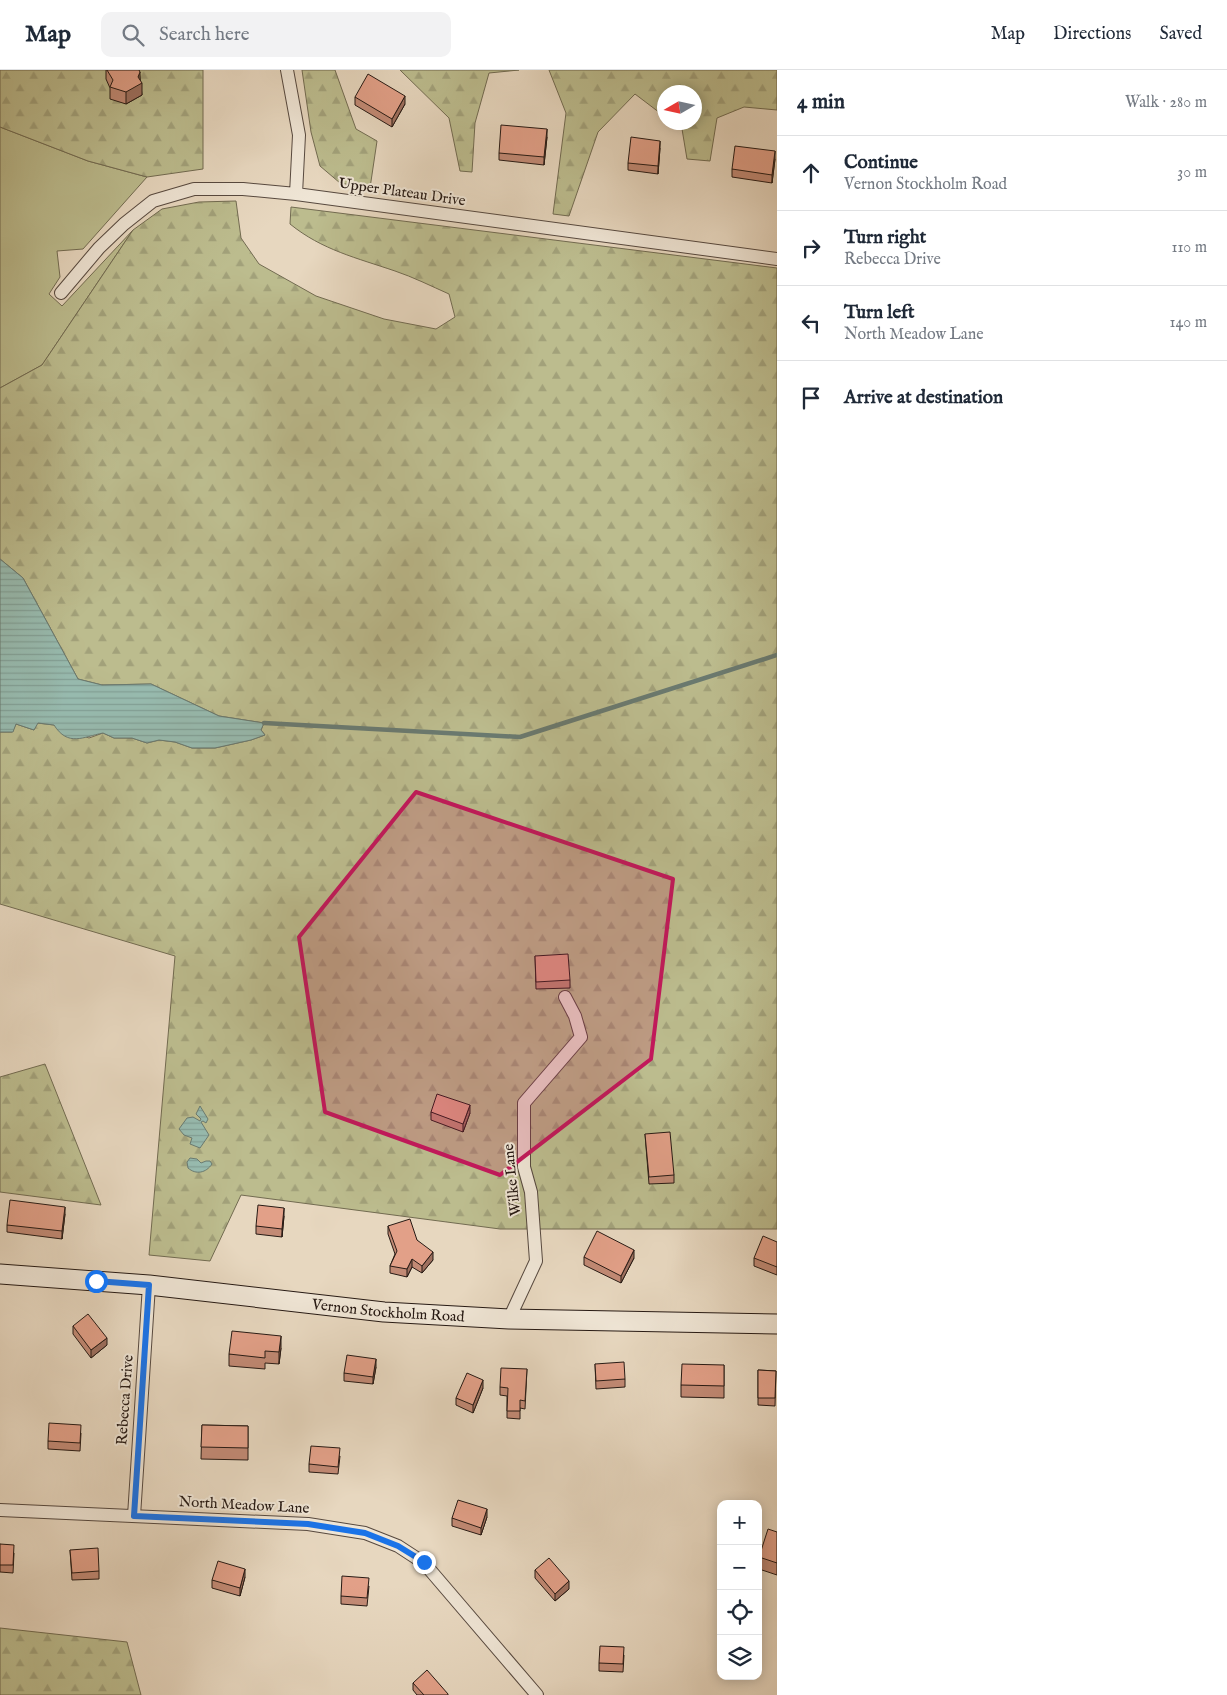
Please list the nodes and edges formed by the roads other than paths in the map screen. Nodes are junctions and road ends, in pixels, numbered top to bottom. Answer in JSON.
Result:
{"nodes":[{"id":1,"x":287,"y":70,"type":"edge"},
{"id":2,"x":296,"y":194,"type":"junction"},
{"id":3,"x":777,"y":259,"type":"edge"},
{"id":4,"x":61,"y":293,"type":"dead end"},
{"id":5,"x":565,"y":997,"type":"dead end"},
{"id":6,"x":0,"y":1274,"type":"edge"},
{"id":7,"x":149,"y":1285,"type":"junction"},
{"id":8,"x":509,"y":1319,"type":"junction"},
{"id":9,"x":777,"y":1324,"type":"edge"},
{"id":10,"x":0,"y":1510,"type":"edge"},
{"id":11,"x":134,"y":1516,"type":"junction"},
{"id":12,"x":537,"y":1695,"type":"edge"}],
"edges":[{"from":1,"to":2,"type":"street"},
{"from":2,"to":3,"type":"street","name":"Upper Plateau Drive"},
{"from":2,"to":4,"type":"street","name":"Upper Plateau Drive"},
{"from":5,"to":8,"type":"street","name":"Wilke Lane"},
{"from":6,"to":7,"type":"main road","name":"Vernon Stockholm Road"},
{"from":7,"to":8,"type":"main road","name":"Vernon Stockholm Road"},
{"from":7,"to":11,"type":"street","name":"Rebecca Drive"},
{"from":8,"to":9,"type":"main road","name":"Vernon Stockholm Road"},
{"from":10,"to":11,"type":"street","name":"North Meadow Lane"},
{"from":11,"to":12,"type":"street","name":"North Meadow Lane"}]}
